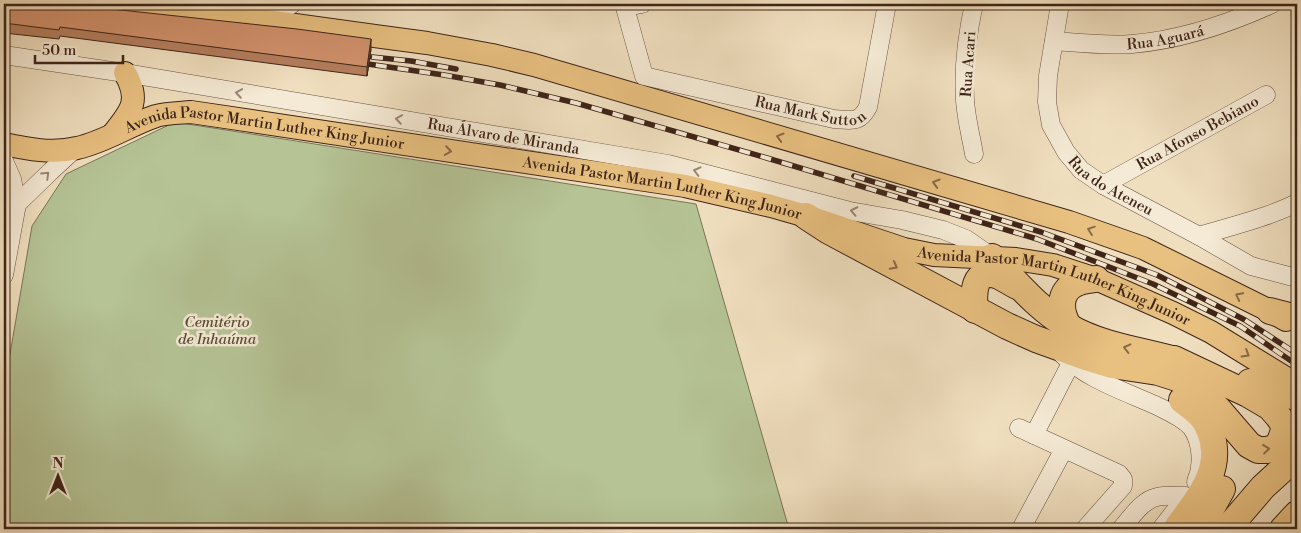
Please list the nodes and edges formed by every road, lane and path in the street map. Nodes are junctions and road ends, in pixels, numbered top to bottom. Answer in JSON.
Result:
{"nodes":[{"id":1,"x":95,"y":4,"type":"edge"},
{"id":2,"x":292,"y":4,"type":"edge"},
{"id":3,"x":887,"y":4,"type":"edge"},
{"id":4,"x":974,"y":4,"type":"edge"},
{"id":5,"x":1060,"y":4,"type":"edge"},
{"id":6,"x":1272,"y":4,"type":"edge"},
{"id":7,"x":631,"y":5,"type":"edge"},
{"id":8,"x":266,"y":21,"type":"junction"},
{"id":9,"x":1054,"y":41,"type":"junction"},
{"id":10,"x":4,"y":55,"type":"edge"},
{"id":11,"x":125,"y":73,"type":"junction"},
{"id":12,"x":1266,"y":95,"type":"dead end"},
{"id":13,"x":113,"y":134,"type":"junction"},
{"id":14,"x":4,"y":144,"type":"edge"},
{"id":15,"x":76,"y":148,"type":"junction"},
{"id":16,"x":974,"y":154,"type":"dead end"},
{"id":17,"x":4,"y":161,"type":"edge"},
{"id":18,"x":1103,"y":185,"type":"junction"},
{"id":19,"x":1297,"y":203,"type":"edge"},
{"id":20,"x":17,"y":204,"type":"junction"},
{"id":21,"x":806,"y":216,"type":"junction"},
{"id":22,"x":1199,"y":236,"type":"junction"},
{"id":23,"x":992,"y":257,"type":"junction"},
{"id":24,"x":4,"y":275,"type":"edge"},
{"id":25,"x":1297,"y":276,"type":"edge"},
{"id":26,"x":1096,"y":279,"type":"junction"},
{"id":27,"x":1024,"y":290,"type":"junction"},
{"id":28,"x":976,"y":310,"type":"junction"},
{"id":29,"x":1270,"y":311,"type":"junction"},
{"id":30,"x":1297,"y":318,"type":"edge"},
{"id":31,"x":1297,"y":328,"type":"edge"},
{"id":32,"x":1065,"y":346,"type":"junction"},
{"id":33,"x":1174,"y":359,"type":"junction"},
{"id":34,"x":1112,"y":365,"type":"junction"},
{"id":35,"x":1297,"y":385,"type":"edge"},
{"id":36,"x":1297,"y":396,"type":"edge"},
{"id":37,"x":1218,"y":409,"type":"junction"},
{"id":38,"x":1064,"y":449,"type":"junction"},
{"id":39,"x":1297,"y":456,"type":"edge"},
{"id":40,"x":1186,"y":496,"type":"junction"},
{"id":41,"x":1297,"y":514,"type":"edge"},
{"id":42,"x":1021,"y":529,"type":"edge"},
{"id":43,"x":1085,"y":529,"type":"edge"},
{"id":44,"x":1122,"y":529,"type":"edge"},
{"id":45,"x":1161,"y":529,"type":"edge"},
{"id":46,"x":1176,"y":529,"type":"edge"},
{"id":47,"x":1200,"y":529,"type":"edge"},
{"id":48,"x":1227,"y":529,"type":"edge"},
{"id":49,"x":1283,"y":529,"type":"edge"}],
"edges":[{"from":1,"to":8,"type":"main road"},
{"from":2,"to":8,"type":"street"},
{"from":3,"to":7,"type":"street","name":"Rua Mark Sutton"},
{"from":4,"to":16,"type":"street","name":"Rua Acari"},
{"from":5,"to":9,"type":"street","name":"Rua do Ateneu"},
{"from":6,"to":9,"type":"street","name":"Rua Aguará"},
{"from":29,"to":8,"type":"main road","one_way":true},
{"from":9,"to":18,"type":"street","name":"Rua do Ateneu"},
{"from":10,"to":11,"type":"street","name":"Rua Álvaro de Miranda"},
{"from":11,"to":13,"type":"main road"},
{"from":23,"to":11,"type":"street","name":"Rua Álvaro de Miranda","one_way":true},
{"from":12,"to":18,"type":"street","name":"Rua Afonso Bebiano"},
{"from":13,"to":15,"type":"main road","name":"Avenida Pastor Martin Luther King Junior"},
{"from":13,"to":21,"type":"main road","name":"Avenida Pastor Martin Luther King Junior","one_way":true},
{"from":14,"to":15,"type":"main road","name":"Avenida Pastor Martin Luther King Junior"},
{"from":20,"to":15,"type":"street","one_way":true},
{"from":17,"to":20,"type":"street"},
{"from":18,"to":22,"type":"street","name":"Rua do Ateneu"},
{"from":19,"to":22,"type":"street"},
{"from":20,"to":24,"type":"street"},
{"from":21,"to":23,"type":"main road","name":"Avenida Pastor Martin Luther King Junior"},
{"from":21,"to":28,"type":"highway","one_way":true},
{"from":22,"to":25,"type":"street","name":"Rua do Ateneu"},
{"from":23,"to":26,"type":"main road","name":"Avenida Pastor Martin Luther King Junior"},
{"from":23,"to":27,"type":"highway"},
{"from":26,"to":32,"type":"highway"},
{"from":26,"to":35,"type":"main road","name":"Avenida Pastor Martin Luther King Junior","one_way":true},
{"from":27,"to":28,"type":"highway"},
{"from":27,"to":32,"type":"highway"},
{"from":28,"to":32,"type":"highway"},
{"from":29,"to":30,"type":"highway"},
{"from":29,"to":31,"type":"main road"},
{"from":33,"to":32,"type":"highway","one_way":true},
{"from":32,"to":34,"type":"highway"},
{"from":32,"to":38,"type":"street"},
{"from":32,"to":40,"type":"street"},
{"from":33,"to":36,"type":"highway"},
{"from":37,"to":33,"type":"highway","one_way":true},
{"from":34,"to":37,"type":"highway"},
{"from":34,"to":46,"type":"highway"},
{"from":37,"to":47,"type":"highway"},
{"from":38,"to":42,"type":"street"},
{"from":38,"to":43,"type":"street"},
{"from":39,"to":48,"type":"highway"},
{"from":40,"to":44,"type":"street"},
{"from":40,"to":45,"type":"street"},
{"from":41,"to":49,"type":"highway"}]}
